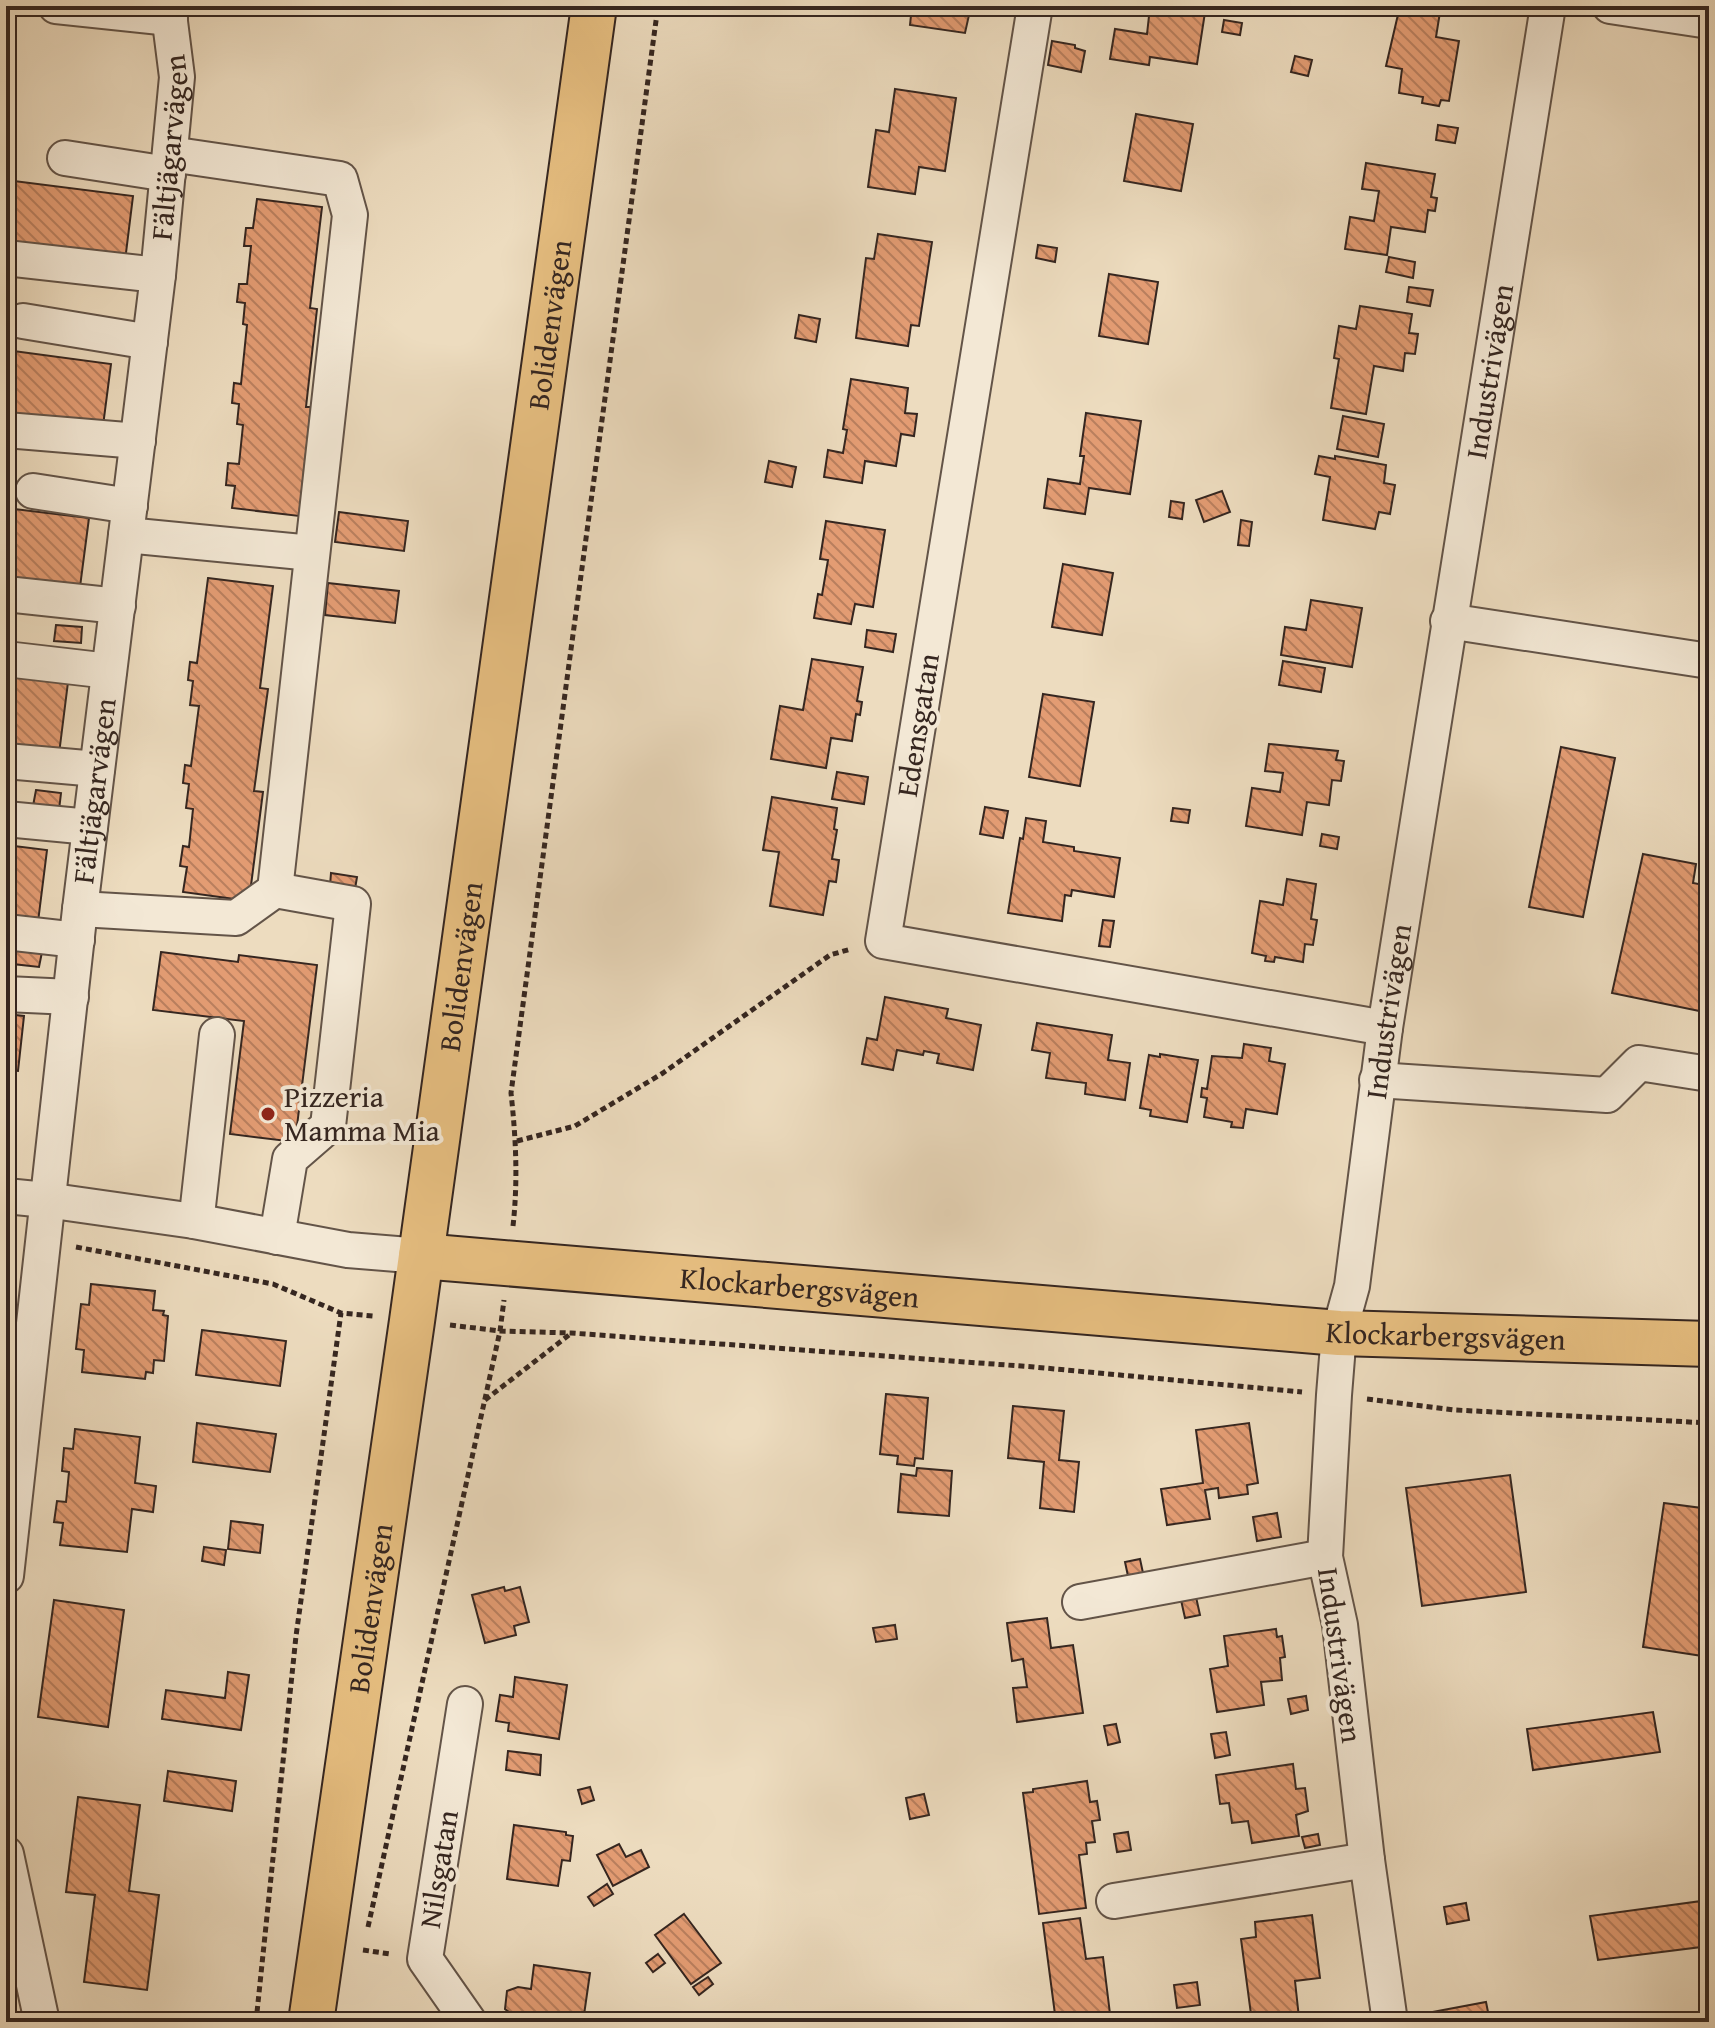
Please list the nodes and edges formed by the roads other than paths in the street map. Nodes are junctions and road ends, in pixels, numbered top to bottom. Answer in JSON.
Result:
{"nodes":[{"id":1,"x":56,"y":6,"type":"edge"},
{"id":2,"x":594,"y":6,"type":"edge"},
{"id":3,"x":1035,"y":6,"type":"edge"},
{"id":4,"x":1548,"y":6,"type":"edge"},
{"id":5,"x":1610,"y":6,"type":"edge"},
{"id":6,"x":169,"y":12,"type":"edge"},
{"id":7,"x":1709,"y":21,"type":"edge"},
{"id":8,"x":65,"y":158,"type":"dead end"},
{"id":9,"x":169,"y":164,"type":"junction"},
{"id":10,"x":6,"y":258,"type":"edge"},
{"id":11,"x":158,"y":275,"type":"junction"},
{"id":12,"x":23,"y":321,"type":"dead end"},
{"id":13,"x":150,"y":342,"type":"junction"},
{"id":14,"x":6,"y":430,"type":"edge"},
{"id":15,"x":138,"y":441,"type":"junction"},
{"id":16,"x":33,"y":491,"type":"dead end"},
{"id":17,"x":128,"y":520,"type":"junction"},
{"id":18,"x":312,"y":553,"type":"junction"},
{"id":19,"x":6,"y":594,"type":"edge"},
{"id":20,"x":118,"y":606,"type":"junction"},
{"id":21,"x":1448,"y":621,"type":"junction"},
{"id":22,"x":6,"y":659,"type":"edge"},
{"id":23,"x":1709,"y":661,"type":"edge"},
{"id":24,"x":109,"y":671,"type":"junction"},
{"id":25,"x":6,"y":761,"type":"edge"},
{"id":26,"x":97,"y":769,"type":"junction"},
{"id":27,"x":6,"y":819,"type":"edge"},
{"id":28,"x":90,"y":827,"type":"junction"},
{"id":29,"x":275,"y":890,"type":"junction"},
{"id":30,"x":78,"y":924,"type":"junction"},
{"id":31,"x":6,"y":932,"type":"edge"},
{"id":32,"x":6,"y":994,"type":"edge"},
{"id":33,"x":71,"y":997,"type":"junction"},
{"id":34,"x":1385,"y":1028,"type":"junction"},
{"id":35,"x":217,"y":1035,"type":"dead end"},
{"id":36,"x":1709,"y":1074,"type":"edge"},
{"id":37,"x":1377,"y":1080,"type":"junction"},
{"id":38,"x":6,"y":1196,"type":"edge"},
{"id":39,"x":46,"y":1200,"type":"junction"},
{"id":40,"x":194,"y":1221,"type":"junction"},
{"id":41,"x":277,"y":1237,"type":"junction"},
{"id":42,"x":421,"y":1256,"type":"junction"},
{"id":43,"x":1709,"y":1326,"type":"edge"},
{"id":44,"x":1339,"y":1333,"type":"junction"},
{"id":45,"x":1597,"y":1339,"type":"junction"},
{"id":46,"x":1709,"y":1344,"type":"edge"},
{"id":47,"x":1325,"y":1557,"type":"junction"},
{"id":48,"x":6,"y":1576,"type":"edge"},
{"id":49,"x":1080,"y":1602,"type":"dead end"},
{"id":50,"x":465,"y":1704,"type":"dead end"},
{"id":51,"x":6,"y":1854,"type":"edge"},
{"id":52,"x":1367,"y":1860,"type":"junction"},
{"id":53,"x":1114,"y":1901,"type":"dead end"},
{"id":54,"x":42,"y":2022,"type":"edge"},
{"id":55,"x":311,"y":2022,"type":"edge"},
{"id":56,"x":469,"y":2022,"type":"edge"},
{"id":57,"x":1390,"y":2022,"type":"edge"}],
"edges":[{"from":1,"to":6,"type":"street"},
{"from":2,"to":42,"type":"main road","name":"Bolidenvägen"},
{"from":3,"to":34,"type":"street","name":"Edensgatan"},
{"from":4,"to":21,"type":"street","name":"Industrivägen"},
{"from":5,"to":7,"type":"street"},
{"from":6,"to":9,"type":"street","name":"Fältjägarvägen"},
{"from":8,"to":9,"type":"street"},
{"from":9,"to":11,"type":"street","name":"Fältjägarvägen"},
{"from":9,"to":18,"type":"street"},
{"from":10,"to":11,"type":"street"},
{"from":11,"to":13,"type":"street","name":"Fältjägarvägen"},
{"from":12,"to":13,"type":"street"},
{"from":13,"to":15,"type":"street","name":"Fältjägarvägen"},
{"from":14,"to":15,"type":"street"},
{"from":15,"to":17,"type":"street","name":"Fältjägarvägen"},
{"from":16,"to":17,"type":"street"},
{"from":17,"to":18,"type":"street"},
{"from":17,"to":20,"type":"street","name":"Fältjägarvägen"},
{"from":18,"to":29,"type":"street"},
{"from":19,"to":20,"type":"street"},
{"from":20,"to":24,"type":"street","name":"Fältjägarvägen"},
{"from":21,"to":23,"type":"street"},
{"from":21,"to":34,"type":"street","name":"Industrivägen"},
{"from":22,"to":24,"type":"street"},
{"from":24,"to":26,"type":"street","name":"Fältjägarvägen"},
{"from":25,"to":26,"type":"street"},
{"from":26,"to":28,"type":"street","name":"Fältjägarvägen"},
{"from":27,"to":28,"type":"street"},
{"from":28,"to":30,"type":"street","name":"Fältjägarvägen"},
{"from":29,"to":30,"type":"street"},
{"from":29,"to":41,"type":"street"},
{"from":30,"to":31,"type":"street"},
{"from":30,"to":33,"type":"street","name":"Fältjägarvägen"},
{"from":32,"to":33,"type":"street"},
{"from":33,"to":39,"type":"street","name":"Fältjägarvägen"},
{"from":34,"to":37,"type":"street","name":"Industrivägen"},
{"from":35,"to":40,"type":"street"},
{"from":36,"to":37,"type":"street"},
{"from":37,"to":44,"type":"street","name":"Industrivägen"},
{"from":38,"to":39,"type":"street","name":"Klockarbergsvägen"},
{"from":39,"to":40,"type":"street","name":"Klockarbergsvägen"},
{"from":39,"to":48,"type":"street","name":"Fältjägarvägen"},
{"from":40,"to":41,"type":"street","name":"Klockarbergsvägen"},
{"from":41,"to":42,"type":"street","name":"Klockarbergsvägen"},
{"from":42,"to":44,"type":"main road","name":"Klockarbergsvägen"},
{"from":42,"to":55,"type":"main road","name":"Bolidenvägen"},
{"from":43,"to":45,"type":"main road","name":"Klockarbergsvägen"},
{"from":44,"to":45,"type":"main road","name":"Klockarbergsvägen"},
{"from":44,"to":47,"type":"street","name":"Industrivägen"},
{"from":45,"to":46,"type":"main road","name":"Klockarbergsvägen"},
{"from":47,"to":49,"type":"street"},
{"from":47,"to":52,"type":"street","name":"Industrivägen"},
{"from":50,"to":56,"type":"street","name":"Nilsgatan"},
{"from":51,"to":54,"type":"street"},
{"from":52,"to":53,"type":"street"},
{"from":52,"to":57,"type":"street","name":"Industrivägen"}]}
